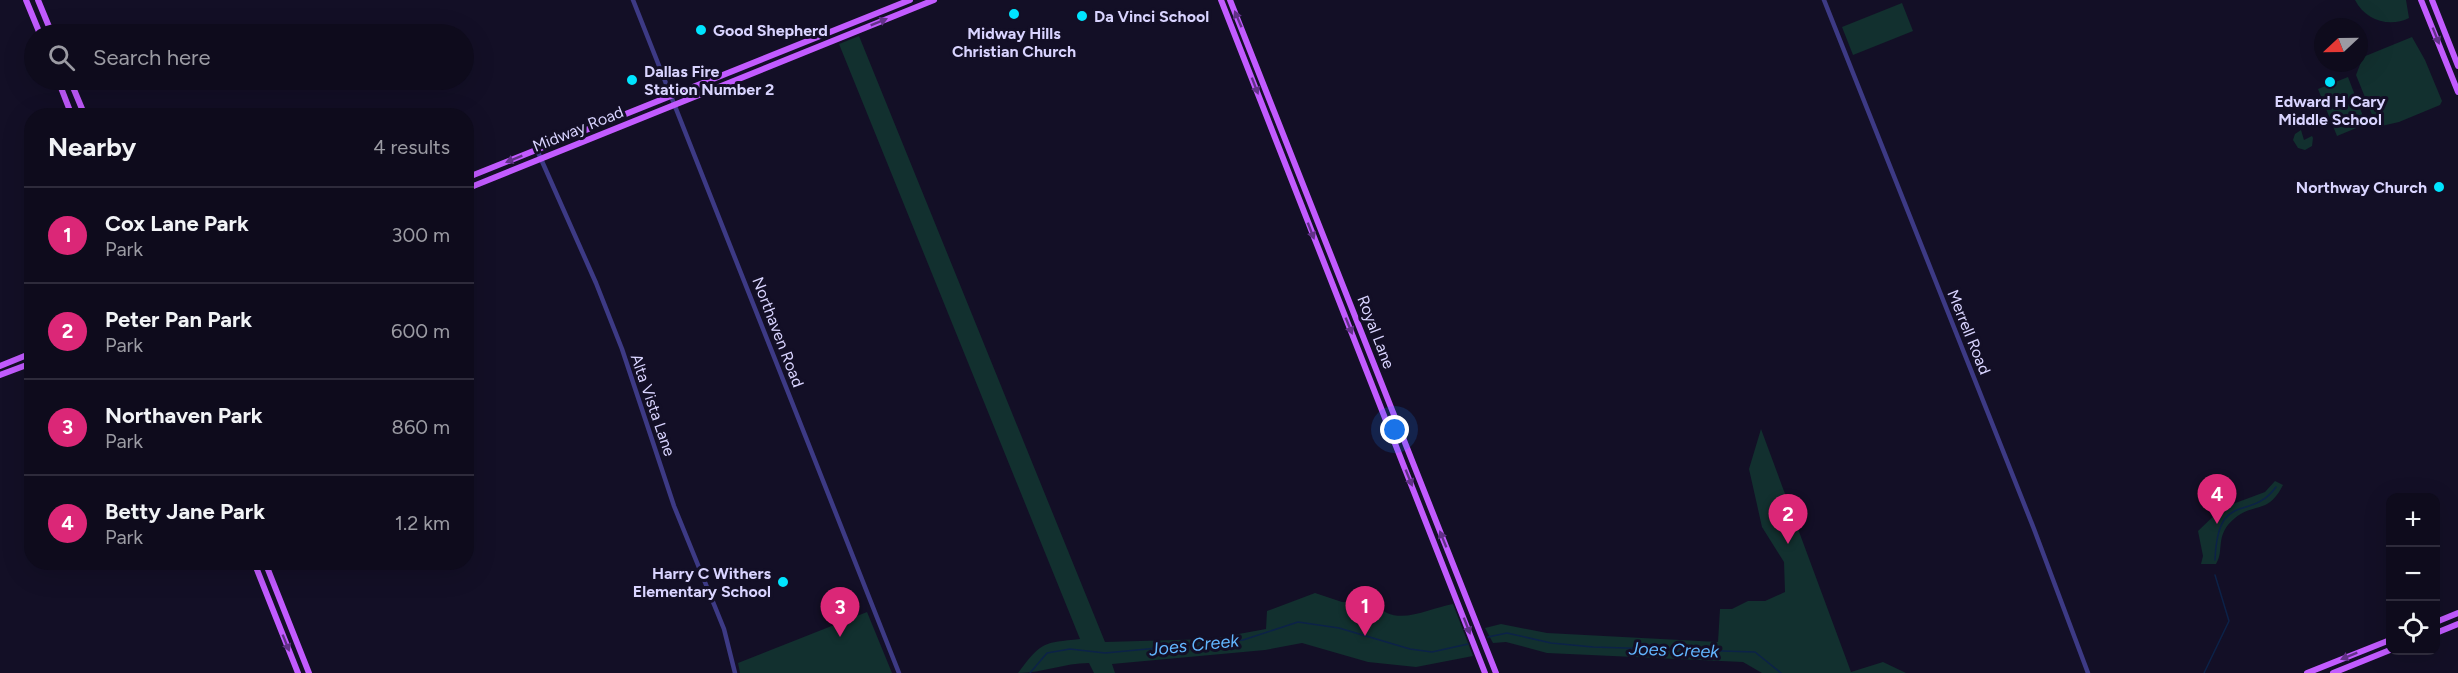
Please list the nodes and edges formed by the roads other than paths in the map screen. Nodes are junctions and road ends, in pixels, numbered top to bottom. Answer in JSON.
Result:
{"nodes":[{"id":1,"x":26,"y":0,"type":"edge"},
{"id":2,"x":38,"y":0,"type":"edge"},
{"id":3,"x":633,"y":0,"type":"edge"},
{"id":4,"x":910,"y":0,"type":"edge"},
{"id":5,"x":934,"y":0,"type":"edge"},
{"id":6,"x":1221,"y":0,"type":"edge"},
{"id":7,"x":1230,"y":0,"type":"edge"},
{"id":8,"x":1824,"y":0,"type":"edge"},
{"id":9,"x":2421,"y":0,"type":"edge"},
{"id":10,"x":2432,"y":0,"type":"edge"},
{"id":11,"x":36,"y":24,"type":"edge"},
{"id":12,"x":48,"y":24,"type":"edge"},
{"id":13,"x":2458,"y":66,"type":"edge"},
{"id":14,"x":62,"y":90,"type":"edge"},
{"id":15,"x":74,"y":90,"type":"edge"},
{"id":16,"x":2458,"y":92,"type":"edge"},
{"id":17,"x":672,"y":95,"type":"junction"},
{"id":18,"x":676,"y":104,"type":"junction"},
{"id":19,"x":69,"y":108,"type":"edge"},
{"id":20,"x":81,"y":108,"type":"edge"},
{"id":21,"x":537,"y":150,"type":"junction"},
{"id":22,"x":540,"y":159,"type":"junction"},
{"id":23,"x":474,"y":175,"type":"edge"},
{"id":24,"x":474,"y":186,"type":"edge"},
{"id":25,"x":24,"y":356,"type":"edge"},
{"id":26,"x":0,"y":366,"type":"edge"},
{"id":27,"x":24,"y":366,"type":"edge"},
{"id":28,"x":0,"y":375,"type":"edge"},
{"id":29,"x":257,"y":570,"type":"edge"},
{"id":30,"x":268,"y":570,"type":"edge"},
{"id":31,"x":2458,"y":613,"type":"edge"},
{"id":32,"x":2440,"y":620,"type":"edge"},
{"id":33,"x":2458,"y":624,"type":"edge"},
{"id":34,"x":2440,"y":631,"type":"edge"},
{"id":35,"x":2386,"y":642,"type":"edge"},
{"id":36,"x":2386,"y":652,"type":"edge"},
{"id":37,"x":2325,"y":670,"type":"edge"},
{"id":38,"x":307,"y":672,"type":"edge"},
{"id":39,"x":298,"y":673,"type":"edge"},
{"id":40,"x":735,"y":673,"type":"edge"},
{"id":41,"x":900,"y":673,"type":"edge"},
{"id":42,"x":1485,"y":673,"type":"edge"},
{"id":43,"x":1496,"y":673,"type":"edge"},
{"id":44,"x":2088,"y":673,"type":"edge"},
{"id":45,"x":2307,"y":673,"type":"edge"},
{"id":46,"x":2333,"y":673,"type":"edge"}],
"edges":[{"from":1,"to":11,"type":"main road"},
{"from":2,"to":12,"type":"main road"},
{"from":3,"to":17,"type":"street","name":"Northaven Road"},
{"from":4,"to":17,"type":"main road","name":"Midway Road"},
{"from":18,"to":5,"type":"main road","name":"Midway Road","one_way":true},
{"from":6,"to":42,"type":"main road","name":"Royal Lane","one_way":true},
{"from":43,"to":7,"type":"main road","name":"Royal Lane","one_way":true},
{"from":8,"to":44,"type":"street","name":"Merrell Road"},
{"from":9,"to":16,"type":"main road","one_way":true},
{"from":10,"to":13,"type":"main road"},
{"from":14,"to":19,"type":"main road"},
{"from":15,"to":20,"type":"main road"},
{"from":17,"to":18,"type":"street","name":"Northaven Road"},
{"from":17,"to":21,"type":"main road","name":"Midway Road"},
{"from":18,"to":22,"type":"main road","name":"Midway Road"},
{"from":18,"to":41,"type":"street","name":"Northaven Road"},
{"from":21,"to":22,"type":"street","name":"Alta Vista Lane"},
{"from":21,"to":23,"type":"main road","name":"Midway Road","one_way":true},
{"from":22,"to":24,"type":"main road","name":"Midway Road"},
{"from":22,"to":40,"type":"street","name":"Alta Vista Lane"},
{"from":25,"to":26,"type":"main road"},
{"from":27,"to":28,"type":"main road"},
{"from":29,"to":39,"type":"main road","one_way":true},
{"from":30,"to":38,"type":"main road"},
{"from":31,"to":32,"type":"main road"},
{"from":33,"to":34,"type":"main road"},
{"from":35,"to":37,"type":"main road","one_way":true},
{"from":36,"to":46,"type":"main road"},
{"from":37,"to":45,"type":"main road"}]}
